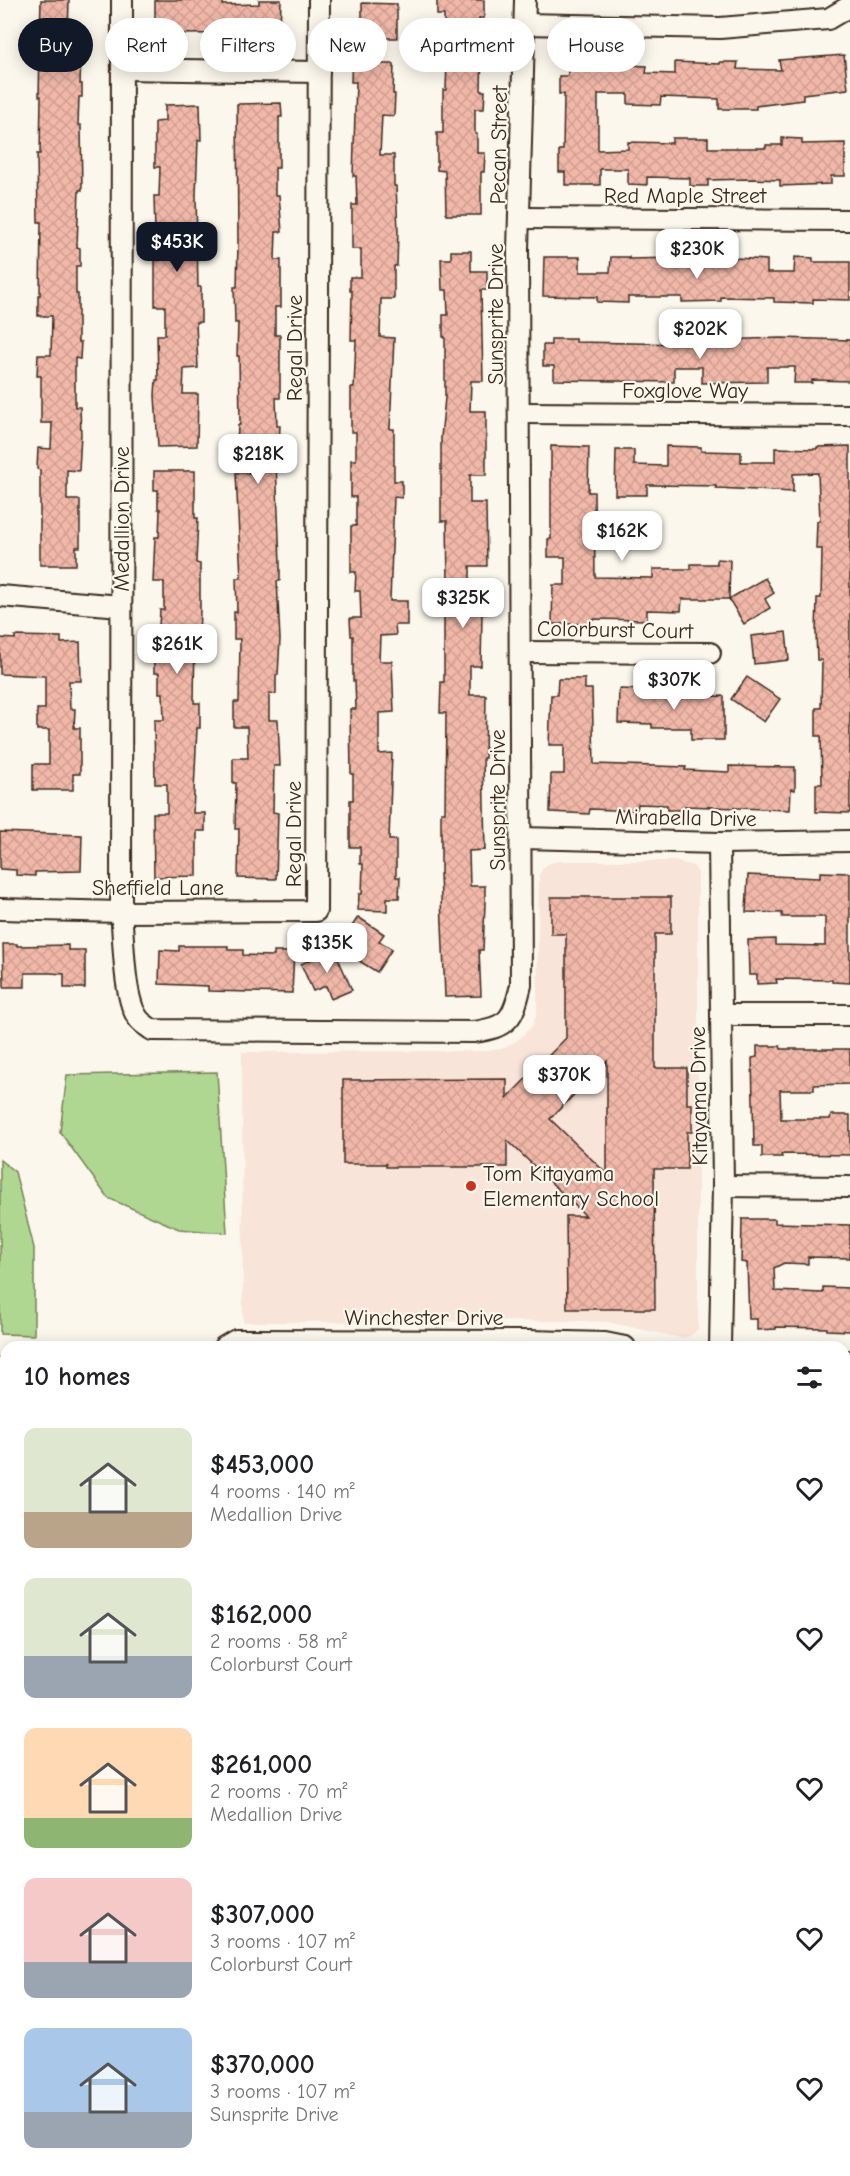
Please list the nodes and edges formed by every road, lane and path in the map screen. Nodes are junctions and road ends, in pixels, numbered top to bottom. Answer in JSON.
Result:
{"nodes":[{"id":1,"x":122,"y":0,"type":"edge"},
{"id":2,"x":319,"y":0,"type":"edge"},
{"id":3,"x":525,"y":0,"type":"edge"},
{"id":4,"x":850,"y":6,"type":"edge"},
{"id":5,"x":122,"y":18,"type":"edge"},
{"id":6,"x":319,"y":18,"type":"edge"},
{"id":7,"x":524,"y":18,"type":"edge"},
{"id":8,"x":535,"y":24,"type":"edge"},
{"id":9,"x":188,"y":70,"type":"edge"},
{"id":10,"x":122,"y":72,"type":"edge"},
{"id":11,"x":308,"y":72,"type":"edge"},
{"id":12,"x":319,"y":72,"type":"edge"},
{"id":13,"x":523,"y":72,"type":"edge"},
{"id":14,"x":520,"y":219,"type":"junction"},
{"id":15,"x":850,"y":220,"type":"edge"},
{"id":16,"x":520,"y":413,"type":"junction"},
{"id":17,"x":850,"y":415,"type":"edge"},
{"id":18,"x":0,"y":596,"type":"edge"},
{"id":19,"x":121,"y":606,"type":"junction"},
{"id":20,"x":520,"y":652,"type":"junction"},
{"id":21,"x":710,"y":653,"type":"dead end"},
{"id":22,"x":522,"y":838,"type":"junction"},
{"id":23,"x":850,"y":841,"type":"edge"},
{"id":24,"x":719,"y":843,"type":"junction"},
{"id":25,"x":0,"y":909,"type":"edge"},
{"id":26,"x":316,"y":911,"type":"joint"},
{"id":27,"x":121,"y":912,"type":"junction"},
{"id":28,"x":850,"y":1014,"type":"edge"},
{"id":29,"x":721,"y":1015,"type":"junction"},
{"id":30,"x":152,"y":1030,"type":"joint"},
{"id":31,"x":723,"y":1186,"type":"junction"},
{"id":32,"x":850,"y":1186,"type":"edge"},
{"id":33,"x":234,"y":1341,"type":"edge"},
{"id":34,"x":310,"y":1341,"type":"edge"},
{"id":35,"x":720,"y":1341,"type":"edge"}],
"edges":[{"from":1,"to":5,"type":"street","name":"Medallion Drive"},
{"from":2,"to":6,"type":"street","name":"Regal Drive"},
{"from":3,"to":7,"type":"street","name":"Pecan Street"},
{"from":4,"to":8,"type":"street"},
{"from":9,"to":11,"type":"street"},
{"from":10,"to":19,"type":"street","name":"Medallion Drive"},
{"from":12,"to":26,"type":"street","name":"Regal Drive"},
{"from":13,"to":14,"type":"street","name":"Pecan Street"},
{"from":14,"to":15,"type":"street","name":"Red Maple Street"},
{"from":14,"to":16,"type":"street","name":"Sunsprite Drive"},
{"from":16,"to":17,"type":"street","name":"Foxglove Way"},
{"from":16,"to":20,"type":"street","name":"Sunsprite Drive"},
{"from":18,"to":19,"type":"street"},
{"from":19,"to":27,"type":"street","name":"Medallion Drive"},
{"from":20,"to":21,"type":"street","name":"Colorburst Court"},
{"from":20,"to":22,"type":"street","name":"Sunsprite Drive"},
{"from":22,"to":24,"type":"street","name":"Mirabella Drive"},
{"from":22,"to":30,"type":"street","name":"Sunsprite Drive"},
{"from":23,"to":24,"type":"street","name":"Mirabella Drive"},
{"from":24,"to":29,"type":"street","name":"Kitayama Drive"},
{"from":25,"to":27,"type":"street","name":"Sheffield Lane"},
{"from":26,"to":27,"type":"street","name":"Sheffield Lane"},
{"from":27,"to":30,"type":"street","name":"Medallion Drive"},
{"from":28,"to":29,"type":"street"},
{"from":29,"to":31,"type":"street","name":"Kitayama Drive"},
{"from":31,"to":32,"type":"street"},
{"from":31,"to":35,"type":"street","name":"Kitayama Drive"},
{"from":33,"to":34,"type":"street","name":"Winchester Drive"}]}
